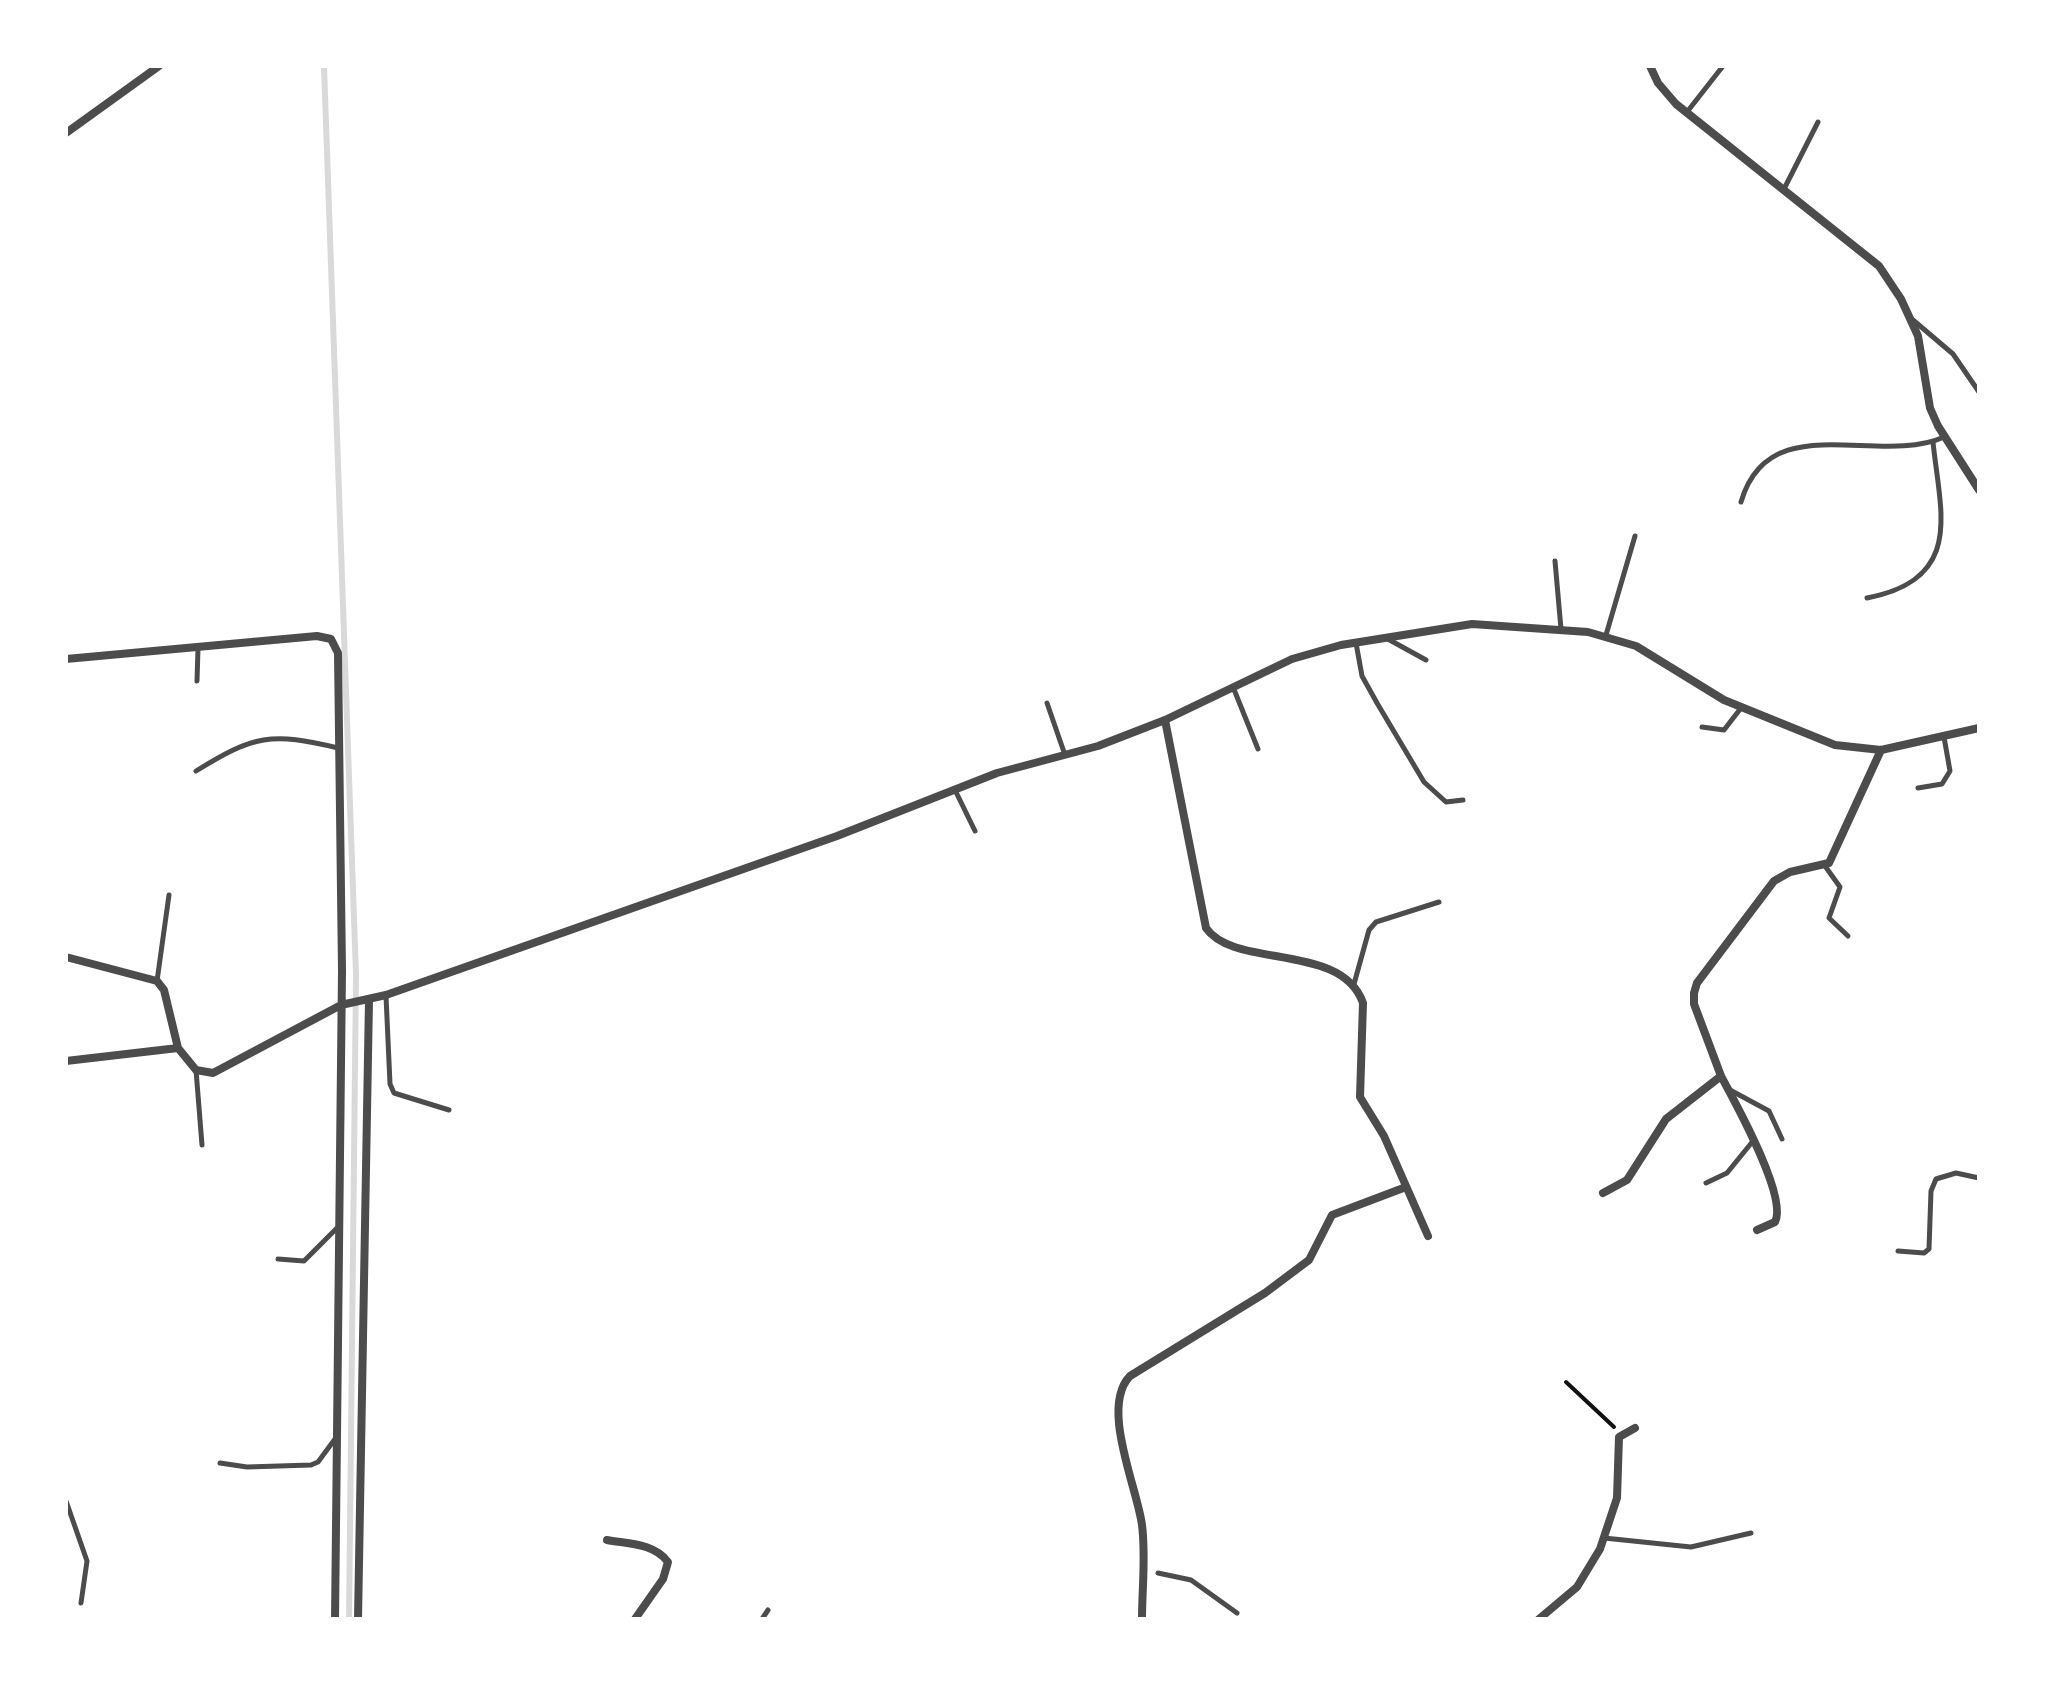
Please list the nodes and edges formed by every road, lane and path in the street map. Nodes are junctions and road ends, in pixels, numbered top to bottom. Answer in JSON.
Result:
{"nodes":[{"id":1,"x":159,"y":66,"type":"edge"},
{"id":2,"x":1650,"y":66,"type":"edge"},
{"id":3,"x":1719,"y":67,"type":"edge"},
{"id":4,"x":1687,"y":112,"type":"junction"},
{"id":5,"x":1818,"y":122,"type":"dead end"},
{"id":6,"x":66,"y":133,"type":"edge"},
{"id":7,"x":1784,"y":189,"type":"junction"},
{"id":8,"x":1910,"y":317,"type":"junction"},
{"id":9,"x":1979,"y":392,"type":"edge"},
{"id":10,"x":1944,"y":437,"type":"junction"},
{"id":11,"x":1933,"y":442,"type":"junction"},
{"id":12,"x":1979,"y":490,"type":"edge"},
{"id":13,"x":1741,"y":502,"type":"dead end"},
{"id":14,"x":1635,"y":536,"type":"dead end"},
{"id":15,"x":1555,"y":561,"type":"dead end"},
{"id":16,"x":1867,"y":598,"type":"dead end"},
{"id":17,"x":1561,"y":629,"type":"junction"},
{"id":18,"x":1606,"y":635,"type":"junction"},
{"id":19,"x":1385,"y":638,"type":"junction"},
{"id":20,"x":1356,"y":642,"type":"junction"},
{"id":21,"x":198,"y":647,"type":"junction"},
{"id":22,"x":66,"y":659,"type":"edge"},
{"id":23,"x":1426,"y":660,"type":"dead end"},
{"id":24,"x":197,"y":681,"type":"dead end"},
{"id":25,"x":1233,"y":687,"type":"junction"},
{"id":26,"x":1047,"y":703,"type":"dead end"},
{"id":27,"x":1741,"y":708,"type":"junction"},
{"id":28,"x":1165,"y":720,"type":"junction"},
{"id":29,"x":1702,"y":727,"type":"dead end"},
{"id":30,"x":1979,"y":728,"type":"edge"},
{"id":31,"x":1944,"y":736,"type":"junction"},
{"id":32,"x":338,"y":748,"type":"junction"},
{"id":33,"x":1258,"y":749,"type":"dead end"},
{"id":34,"x":1881,"y":750,"type":"junction"},
{"id":35,"x":1065,"y":755,"type":"junction"},
{"id":36,"x":196,"y":771,"type":"dead end"},
{"id":37,"x":1918,"y":788,"type":"dead end"},
{"id":38,"x":955,"y":790,"type":"junction"},
{"id":39,"x":1463,"y":800,"type":"dead end"},
{"id":40,"x":975,"y":831,"type":"dead end"},
{"id":41,"x":1825,"y":866,"type":"junction"},
{"id":42,"x":169,"y":895,"type":"dead end"},
{"id":43,"x":1439,"y":902,"type":"dead end"},
{"id":44,"x":1848,"y":936,"type":"dead end"},
{"id":45,"x":66,"y":957,"type":"edge"},
{"id":46,"x":157,"y":981,"type":"junction"},
{"id":47,"x":1354,"y":984,"type":"junction"},
{"id":48,"x":386,"y":995,"type":"junction"},
{"id":49,"x":368,"y":1000,"type":"junction"},
{"id":50,"x":344,"y":1004,"type":"junction"},
{"id":51,"x":178,"y":1048,"type":"junction"},
{"id":52,"x":66,"y":1061,"type":"edge"},
{"id":53,"x":196,"y":1070,"type":"junction"},
{"id":54,"x":1721,"y":1076,"type":"junction"},
{"id":55,"x":1727,"y":1088,"type":"junction"},
{"id":56,"x":449,"y":1110,"type":"dead end"},
{"id":57,"x":1782,"y":1139,"type":"dead end"},
{"id":58,"x":1753,"y":1141,"type":"junction"},
{"id":59,"x":202,"y":1145,"type":"dead end"},
{"id":60,"x":1979,"y":1178,"type":"edge"},
{"id":61,"x":1706,"y":1183,"type":"dead end"},
{"id":62,"x":1406,"y":1187,"type":"junction"},
{"id":63,"x":1603,"y":1193,"type":"dead end"},
{"id":64,"x":341,"y":1224,"type":"junction"},
{"id":65,"x":1757,"y":1230,"type":"dead end"},
{"id":66,"x":1428,"y":1236,"type":"dead end"},
{"id":67,"x":1898,"y":1251,"type":"dead end"},
{"id":68,"x":278,"y":1259,"type":"dead end"},
{"id":69,"x":1566,"y":1382,"type":"dead end"},
{"id":70,"x":1635,"y":1428,"type":"dead end"},
{"id":71,"x":337,"y":1434,"type":"junction"},
{"id":72,"x":1620,"y":1434,"type":"junction"},
{"id":73,"x":220,"y":1463,"type":"dead end"},
{"id":74,"x":66,"y":1501,"type":"edge"},
{"id":75,"x":1751,"y":1533,"type":"dead end"},
{"id":76,"x":1604,"y":1538,"type":"junction"},
{"id":77,"x":607,"y":1540,"type":"dead end"},
{"id":78,"x":1151,"y":1572,"type":"junction"},
{"id":79,"x":81,"y":1603,"type":"dead end"},
{"id":80,"x":768,"y":1610,"type":"dead end"},
{"id":81,"x":1237,"y":1613,"type":"dead end"},
{"id":82,"x":335,"y":1619,"type":"edge"},
{"id":83,"x":358,"y":1619,"type":"edge"},
{"id":84,"x":635,"y":1619,"type":"edge"},
{"id":85,"x":762,"y":1619,"type":"edge"},
{"id":86,"x":1142,"y":1619,"type":"edge"},
{"id":87,"x":1539,"y":1619,"type":"edge"}],
"edges":[{"from":1,"to":6,"type":"street"},
{"from":2,"to":4,"type":"street"},
{"from":3,"to":4,"type":"lane"},
{"from":4,"to":7,"type":"street"},
{"from":5,"to":7,"type":"lane"},
{"from":7,"to":8,"type":"street"},
{"from":8,"to":9,"type":"lane"},
{"from":8,"to":10,"type":"street"},
{"from":10,"to":11,"type":"lane"},
{"from":10,"to":12,"type":"street"},
{"from":11,"to":13,"type":"lane"},
{"from":11,"to":16,"type":"lane"},
{"from":14,"to":18,"type":"lane"},
{"from":15,"to":17,"type":"lane"},
{"from":17,"to":18,"type":"street"},
{"from":17,"to":19,"type":"street"},
{"from":18,"to":27,"type":"street"},
{"from":19,"to":20,"type":"street"},
{"from":19,"to":23,"type":"lane"},
{"from":20,"to":25,"type":"street"},
{"from":20,"to":39,"type":"lane"},
{"from":21,"to":22,"type":"street"},
{"from":21,"to":24,"type":"lane"},
{"from":21,"to":32,"type":"street"},
{"from":25,"to":28,"type":"street"},
{"from":25,"to":33,"type":"lane"},
{"from":26,"to":35,"type":"lane"},
{"from":27,"to":29,"type":"lane"},
{"from":27,"to":34,"type":"street"},
{"from":28,"to":35,"type":"street"},
{"from":28,"to":47,"type":"street"},
{"from":30,"to":31,"type":"street"},
{"from":31,"to":34,"type":"street"},
{"from":31,"to":37,"type":"lane"},
{"from":32,"to":36,"type":"lane"},
{"from":32,"to":50,"type":"street"},
{"from":34,"to":41,"type":"street"},
{"from":35,"to":38,"type":"street"},
{"from":38,"to":40,"type":"lane"},
{"from":38,"to":48,"type":"street"},
{"from":41,"to":44,"type":"lane"},
{"from":41,"to":54,"type":"street"},
{"from":42,"to":46,"type":"lane"},
{"from":43,"to":47,"type":"lane"},
{"from":45,"to":46,"type":"street"},
{"from":46,"to":51,"type":"street"},
{"from":47,"to":62,"type":"street"},
{"from":48,"to":49,"type":"street"},
{"from":48,"to":56,"type":"lane"},
{"from":49,"to":50,"type":"street"},
{"from":49,"to":83,"type":"street"},
{"from":50,"to":53,"type":"street"},
{"from":50,"to":64,"type":"street"},
{"from":51,"to":52,"type":"street"},
{"from":51,"to":53,"type":"street"},
{"from":53,"to":59,"type":"lane"},
{"from":54,"to":55,"type":"street"},
{"from":54,"to":63,"type":"street"},
{"from":55,"to":57,"type":"lane"},
{"from":55,"to":58,"type":"street"},
{"from":58,"to":61,"type":"lane"},
{"from":58,"to":65,"type":"street"},
{"from":60,"to":67,"type":"lane"},
{"from":62,"to":66,"type":"street"},
{"from":62,"to":78,"type":"street"},
{"from":64,"to":68,"type":"lane"},
{"from":64,"to":71,"type":"street"},
{"from":69,"to":72,"type":"path"},
{"from":70,"to":72,"type":"street"},
{"from":71,"to":73,"type":"lane"},
{"from":71,"to":82,"type":"street"},
{"from":72,"to":76,"type":"street"},
{"from":74,"to":79,"type":"lane"},
{"from":75,"to":76,"type":"lane"},
{"from":76,"to":87,"type":"street"},
{"from":77,"to":84,"type":"street"},
{"from":78,"to":81,"type":"lane"},
{"from":78,"to":86,"type":"street"},
{"from":80,"to":85,"type":"lane"}]}
